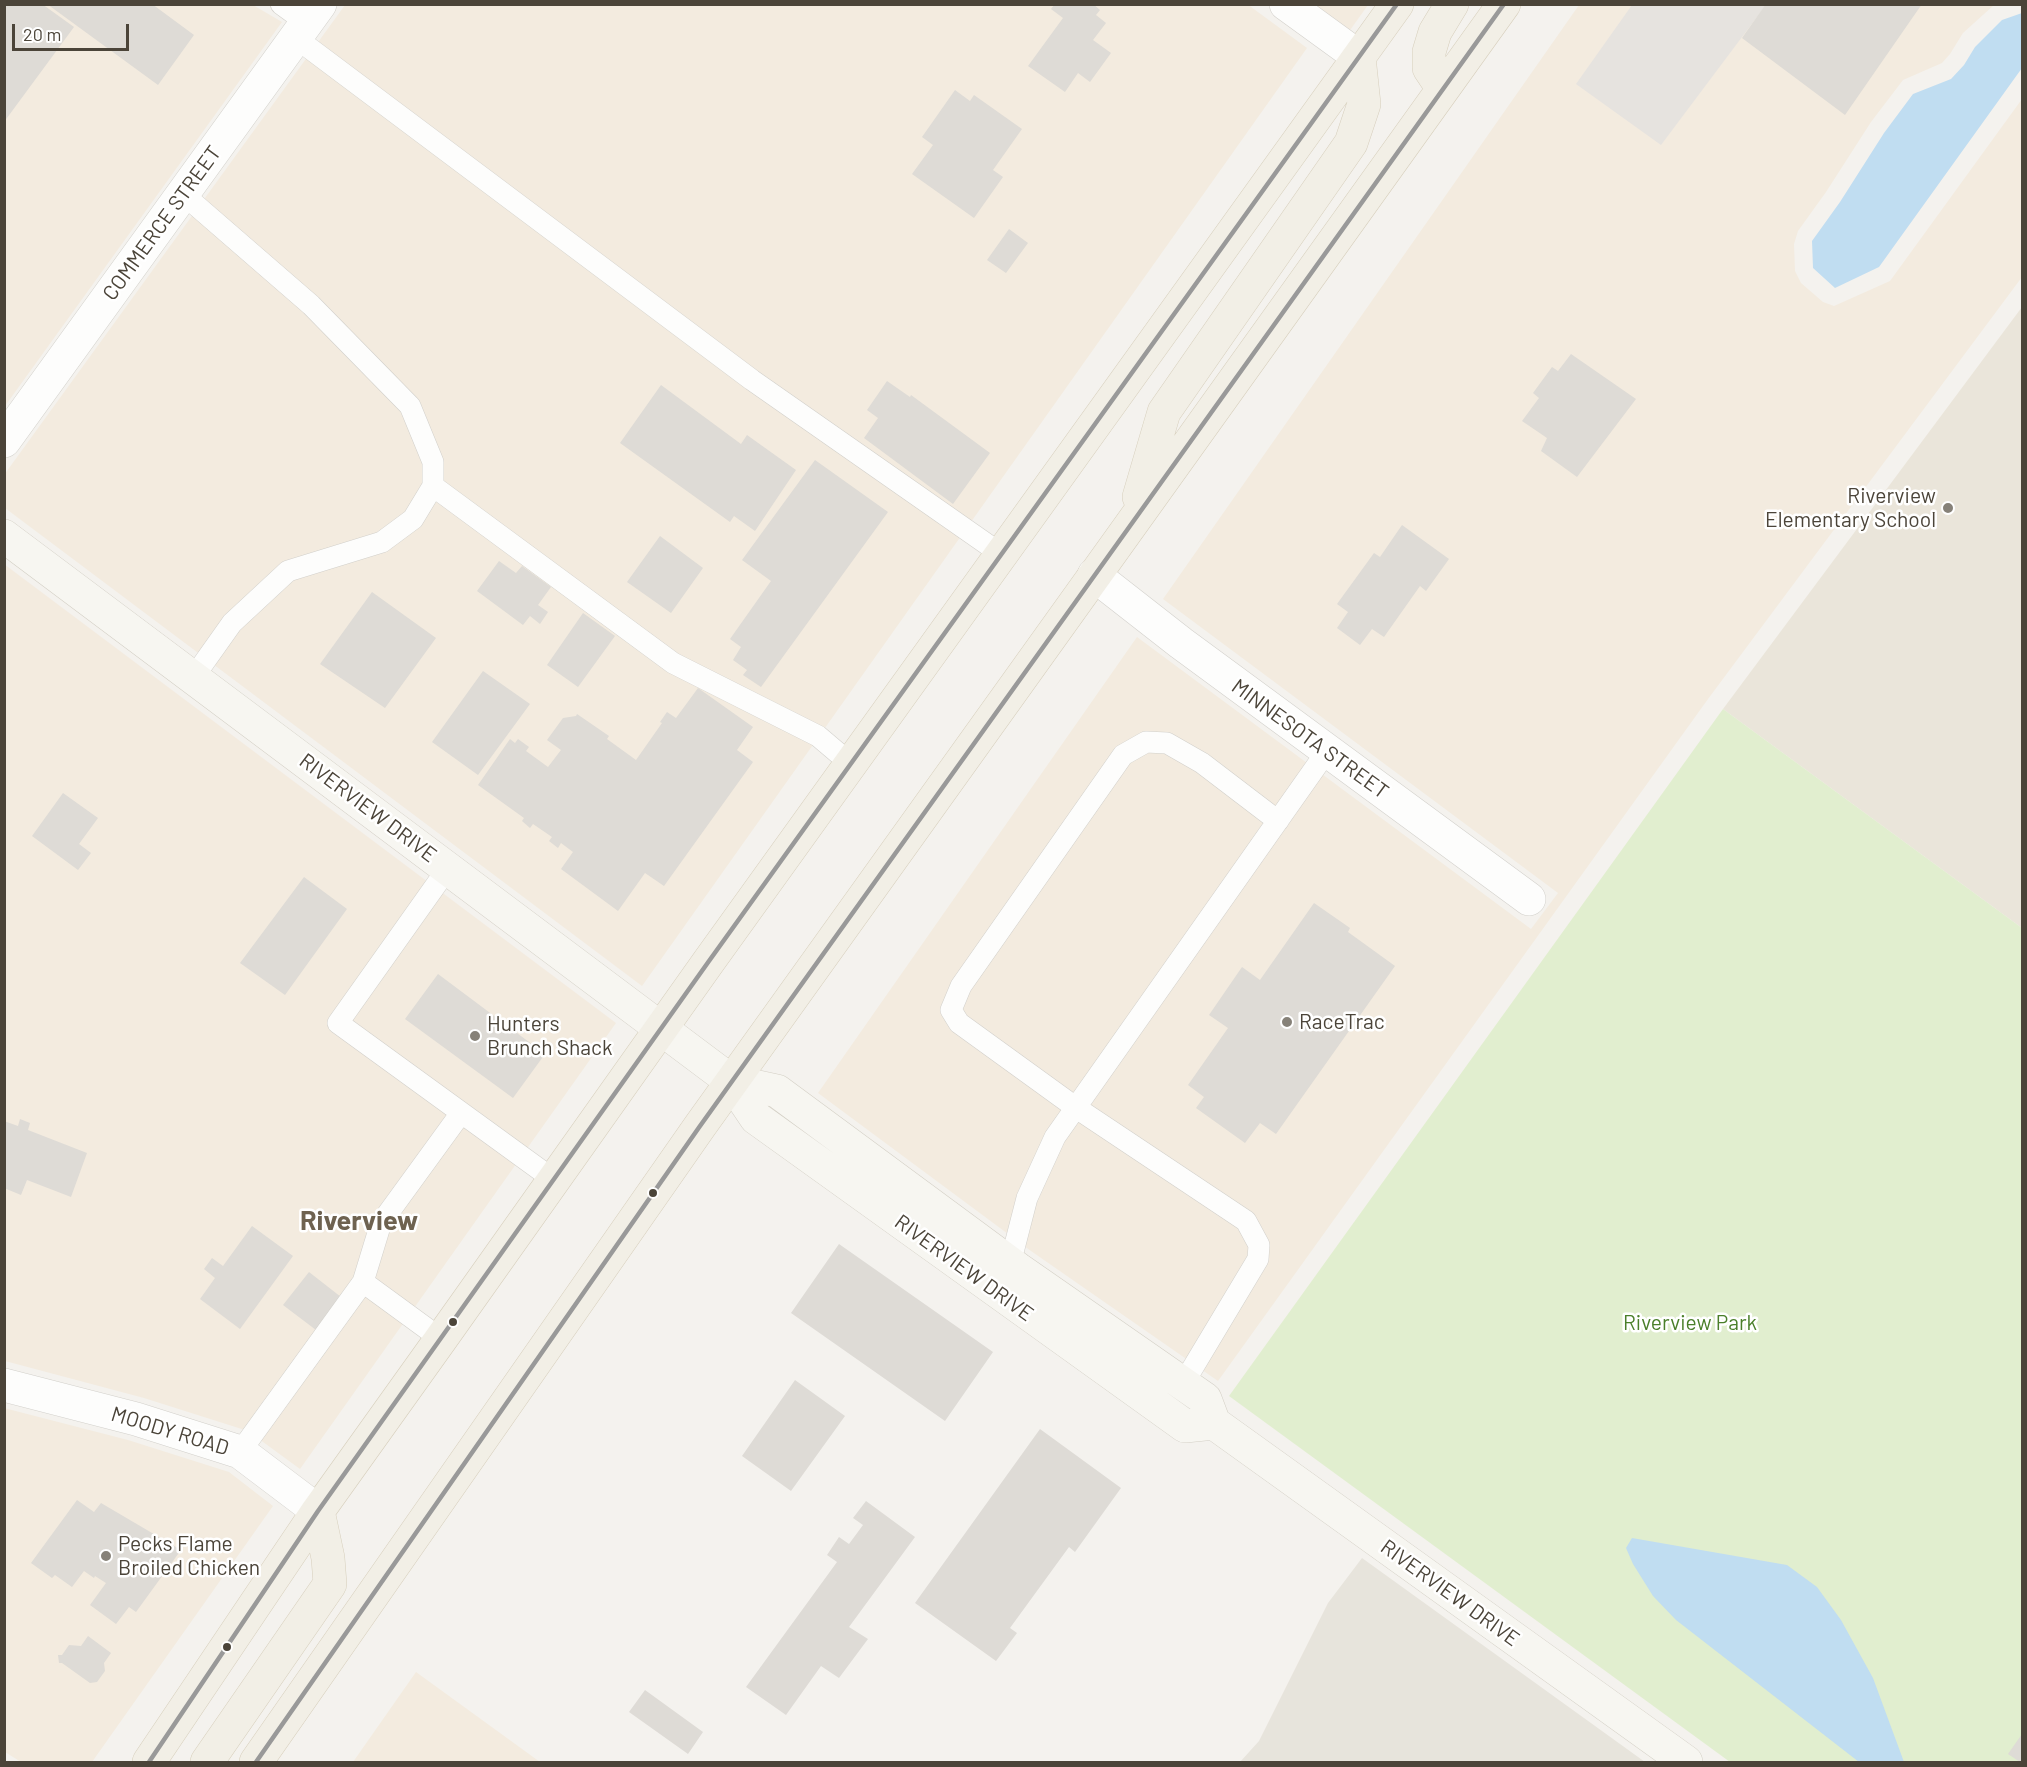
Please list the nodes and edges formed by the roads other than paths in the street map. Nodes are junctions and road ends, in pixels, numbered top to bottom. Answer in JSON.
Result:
{"nodes":[{"id":1,"x":1286,"y":4,"type":"edge"},
{"id":2,"x":1397,"y":4,"type":"edge"},
{"id":3,"x":1452,"y":4,"type":"edge"},
{"id":4,"x":1504,"y":4,"type":"edge"},
{"id":5,"x":301,"y":18,"type":"edge"},
{"id":6,"x":1359,"y":57,"type":"junction"},
{"id":7,"x":1443,"y":89,"type":"junction"},
{"id":8,"x":183,"y":194,"type":"junction"},
{"id":9,"x":4,"y":441,"type":"edge"},
{"id":10,"x":433,"y":486,"type":"junction"},
{"id":11,"x":1132,"y":522,"type":"junction"},
{"id":12,"x":4,"y":536,"type":"edge"},
{"id":13,"x":1002,"y":554,"type":"junction"},
{"id":14,"x":1094,"y":575,"type":"junction"},
{"id":15,"x":193,"y":678,"type":"junction"},
{"id":16,"x":1327,"y":752,"type":"junction"},
{"id":17,"x":851,"y":764,"type":"junction"},
{"id":18,"x":1278,"y":821,"type":"junction"},
{"id":19,"x":448,"y":868,"type":"junction"},
{"id":20,"x":1529,"y":899,"type":"dead end"},
{"id":21,"x":661,"y":1029,"type":"junction"},
{"id":22,"x":731,"y":1081,"type":"junction"},
{"id":23,"x":1076,"y":1107,"type":"junction"},
{"id":24,"x":461,"y":1113,"type":"junction"},
{"id":25,"x":554,"y":1180,"type":"junction"},
{"id":26,"x":1010,"y":1264,"type":"junction"},
{"id":27,"x":363,"y":1282,"type":"junction"},
{"id":28,"x":441,"y":1339,"type":"junction"},
{"id":29,"x":4,"y":1384,"type":"edge"},
{"id":30,"x":1183,"y":1384,"type":"junction"},
{"id":31,"x":1214,"y":1423,"type":"junction"},
{"id":32,"x":240,"y":1452,"type":"junction"},
{"id":33,"x":318,"y":1511,"type":"junction"},
{"id":34,"x":149,"y":1762,"type":"edge"},
{"id":35,"x":207,"y":1762,"type":"edge"},
{"id":36,"x":256,"y":1762,"type":"edge"},
{"id":37,"x":1686,"y":1762,"type":"edge"}],
"edges":[{"from":1,"to":6,"type":"street"},
{"from":2,"to":6,"type":"main road"},
{"from":3,"to":7,"type":"main road"},
{"from":4,"to":7,"type":"main road"},
{"from":5,"to":8,"type":"street","name":"COMMERCE STREET"},
{"from":5,"to":13,"type":"lane"},
{"from":6,"to":11,"type":"main road"},
{"from":6,"to":13,"type":"main road"},
{"from":7,"to":11,"type":"main road"},
{"from":8,"to":9,"type":"street","name":"COMMERCE STREET"},
{"from":8,"to":10,"type":"lane"},
{"from":10,"to":15,"type":"lane"},
{"from":10,"to":17,"type":"lane"},
{"from":11,"to":14,"type":"main road"},
{"from":12,"to":15,"type":"street","name":"RIVERVIEW DRIVE"},
{"from":13,"to":17,"type":"main road"},
{"from":14,"to":16,"type":"street","name":"MINNESOTA STREET"},
{"from":14,"to":22,"type":"main road"},
{"from":15,"to":19,"type":"street","name":"RIVERVIEW DRIVE"},
{"from":16,"to":18,"type":"lane"},
{"from":16,"to":20,"type":"street","name":"MINNESOTA STREET"},
{"from":17,"to":21,"type":"main road"},
{"from":18,"to":23,"type":"lane"},
{"from":18,"to":23,"type":"lane"},
{"from":19,"to":21,"type":"street","name":"RIVERVIEW DRIVE"},
{"from":19,"to":24,"type":"lane"},
{"from":21,"to":22,"type":"street","name":"RIVERVIEW DRIVE"},
{"from":21,"to":25,"type":"main road"},
{"from":22,"to":26,"type":"street","name":"RIVERVIEW DRIVE"},
{"from":22,"to":31,"type":"street","name":"RIVERVIEW DRIVE"},
{"from":22,"to":36,"type":"main road"},
{"from":23,"to":26,"type":"lane"},
{"from":23,"to":30,"type":"lane"},
{"from":24,"to":25,"type":"lane"},
{"from":24,"to":27,"type":"lane"},
{"from":25,"to":28,"type":"main road"},
{"from":26,"to":30,"type":"street","name":"RIVERVIEW DRIVE"},
{"from":27,"to":28,"type":"lane"},
{"from":27,"to":32,"type":"lane"},
{"from":28,"to":33,"type":"main road"},
{"from":29,"to":32,"type":"street","name":"MOODY ROAD"},
{"from":30,"to":31,"type":"street","name":"RIVERVIEW DRIVE"},
{"from":31,"to":37,"type":"street","name":"RIVERVIEW DRIVE"},
{"from":32,"to":33,"type":"street","name":"MOODY ROAD"},
{"from":33,"to":34,"type":"main road"},
{"from":33,"to":35,"type":"main road"}]}
